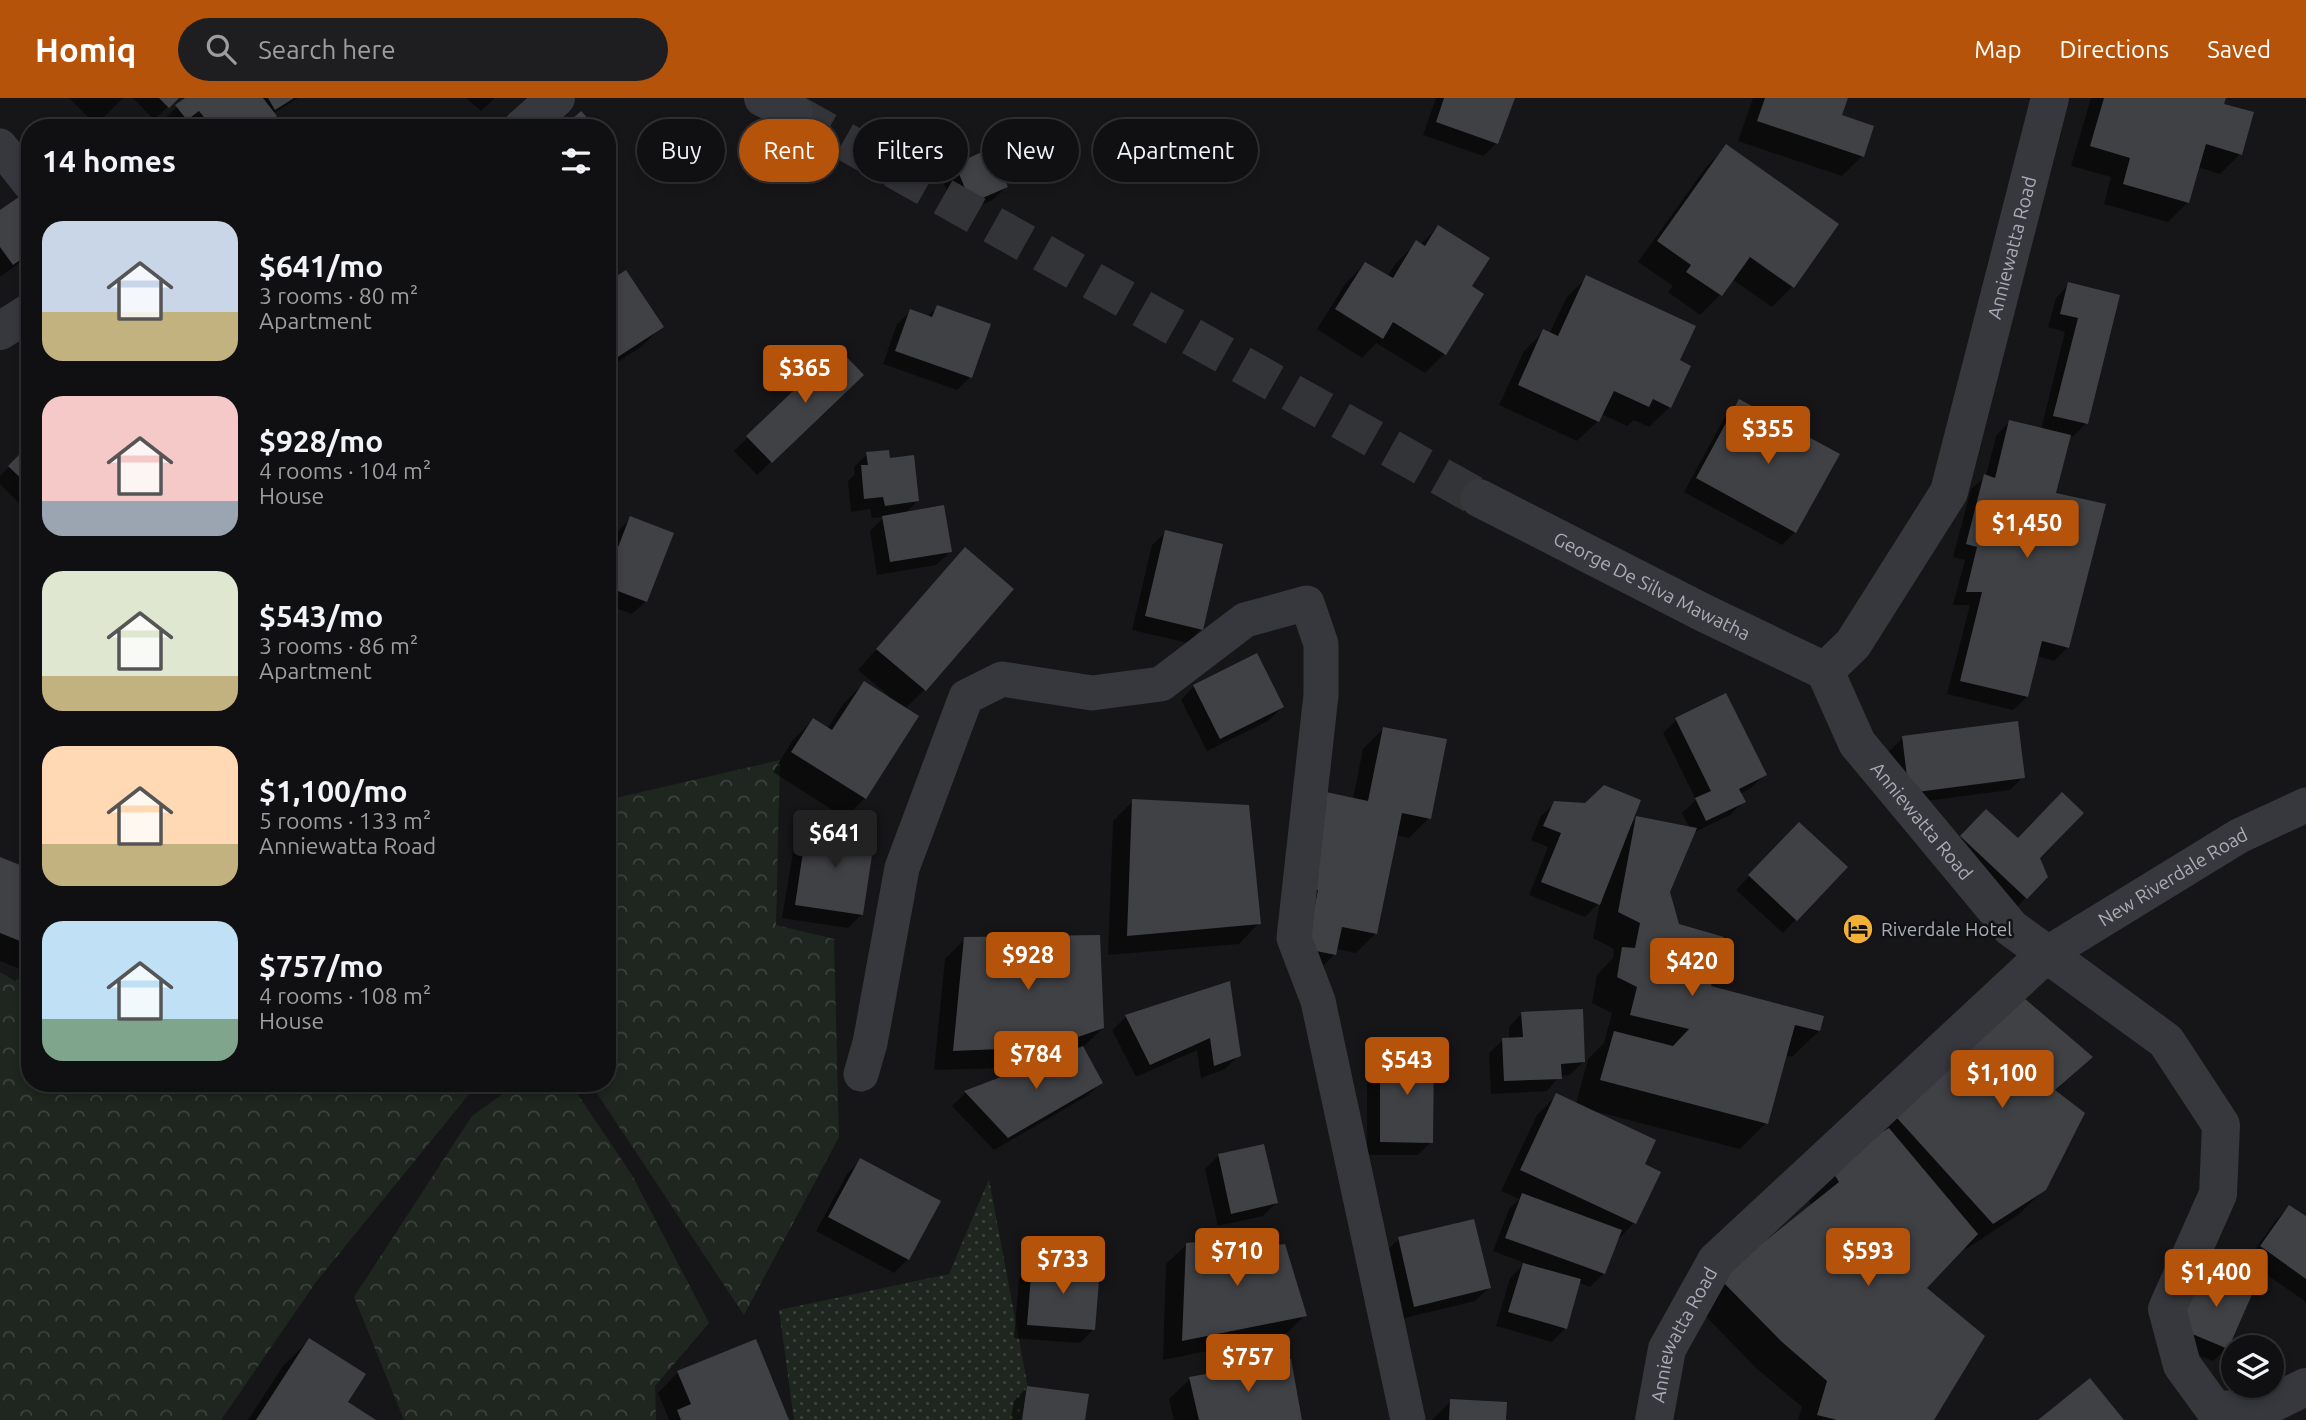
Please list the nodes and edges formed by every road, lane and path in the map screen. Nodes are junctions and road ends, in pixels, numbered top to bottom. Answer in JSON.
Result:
{"nodes":[{"id":1,"x":556,"y":98,"type":"edge"},
{"id":2,"x":2050,"y":98,"type":"edge"},
{"id":3,"x":533,"y":119,"type":"edge"},
{"id":4,"x":0,"y":146,"type":"edge"},
{"id":5,"x":21,"y":173,"type":"edge"},
{"id":6,"x":21,"y":318,"type":"edge"},
{"id":7,"x":0,"y":331,"type":"edge"},
{"id":8,"x":1479,"y":498,"type":"tunnel mouth"},
{"id":9,"x":1825,"y":671,"type":"junction"},
{"id":10,"x":2306,"y":805,"type":"edge"},
{"id":11,"x":2045,"y":955,"type":"junction"},
{"id":12,"x":861,"y":1074,"type":"dead end"},
{"id":13,"x":2306,"y":1387,"type":"edge"},
{"id":14,"x":2211,"y":1415,"type":"edge"},
{"id":15,"x":2254,"y":1415,"type":"edge"},
{"id":16,"x":1408,"y":1420,"type":"edge"},
{"id":17,"x":1654,"y":1420,"type":"edge"}],
"edges":[{"from":1,"to":3,"type":"street"},
{"from":2,"to":9,"type":"street","name":"Anniewatta Road"},
{"from":4,"to":5,"type":"street"},
{"from":6,"to":7,"type":"street"},
{"from":8,"to":9,"type":"street","name":"George De Silva Mawatha"},
{"from":9,"to":11,"type":"street","name":"Anniewatta Road"},
{"from":10,"to":11,"type":"street","name":"New Riverdale Road"},
{"from":11,"to":14,"type":"street"},
{"from":11,"to":17,"type":"street","name":"Anniewatta Road"},
{"from":12,"to":16,"type":"street"},
{"from":13,"to":15,"type":"street"},
{"from":14,"to":15,"type":"street"}]}
